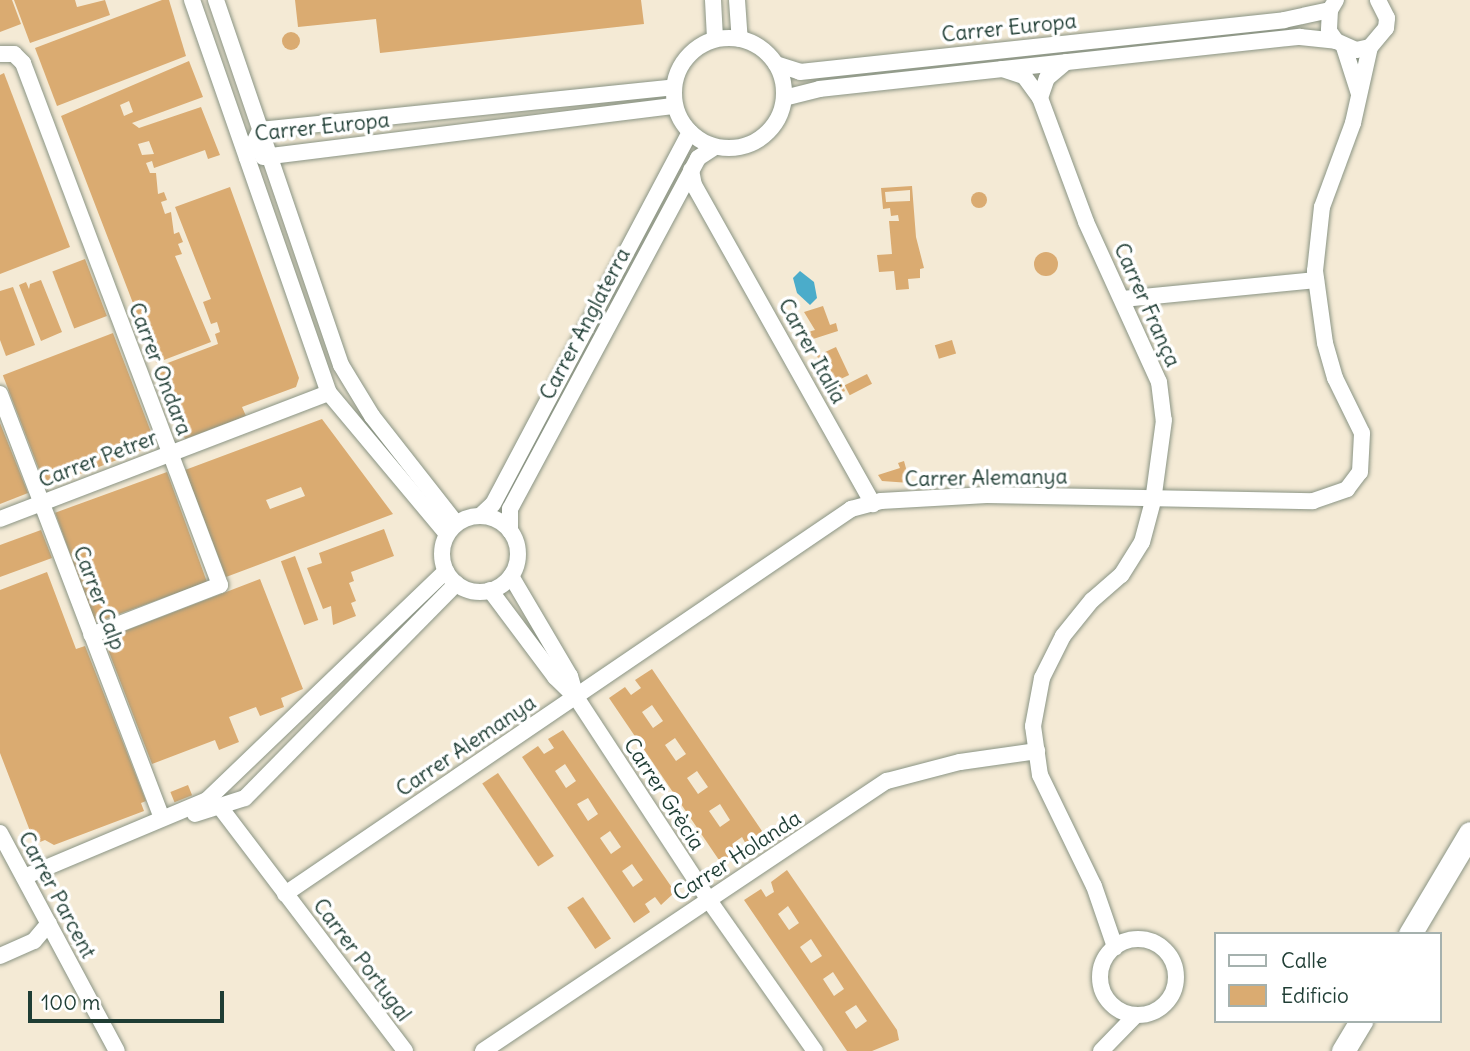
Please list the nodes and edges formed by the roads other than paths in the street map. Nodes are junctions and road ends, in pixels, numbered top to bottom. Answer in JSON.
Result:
{"nodes":[{"id":1,"x":192,"y":0,"type":"edge"},
{"id":2,"x":216,"y":0,"type":"edge"},
{"id":3,"x":713,"y":0,"type":"edge"},
{"id":4,"x":737,"y":0,"type":"edge"},
{"id":5,"x":1378,"y":0,"type":"edge"},
{"id":6,"x":1333,"y":5,"type":"edge"},
{"id":7,"x":715,"y":39,"type":"junction"},
{"id":8,"x":740,"y":39,"type":"junction"},
{"id":9,"x":1340,"y":44,"type":"junction"},
{"id":10,"x":1370,"y":47,"type":"junction"},
{"id":11,"x":0,"y":54,"type":"edge"},
{"id":12,"x":1066,"y":62,"type":"junction"},
{"id":13,"x":776,"y":64,"type":"junction"},
{"id":14,"x":1002,"y":69,"type":"junction"},
{"id":15,"x":673,"y":87,"type":"junction"},
{"id":16,"x":1359,"y":94,"type":"junction"},
{"id":17,"x":784,"y":99,"type":"junction"},
{"id":18,"x":1040,"y":99,"type":"junction"},
{"id":19,"x":675,"y":106,"type":"junction"},
{"id":20,"x":260,"y":130,"type":"junction"},
{"id":21,"x":690,"y":132,"type":"junction"},
{"id":22,"x":715,"y":146,"type":"junction"},
{"id":23,"x":271,"y":156,"type":"junction"},
{"id":24,"x":247,"y":158,"type":"junction"},
{"id":25,"x":691,"y":170,"type":"junction"},
{"id":26,"x":666,"y":216,"type":"junction"},
{"id":27,"x":714,"y":219,"type":"junction"},
{"id":28,"x":1316,"y":280,"type":"junction"},
{"id":29,"x":1123,"y":299,"type":"junction"},
{"id":30,"x":328,"y":393,"type":"junction"},
{"id":31,"x":0,"y":394,"type":"edge"},
{"id":32,"x":170,"y":454,"type":"junction"},
{"id":33,"x":1153,"y":501,"type":"junction"},
{"id":34,"x":41,"y":504,"type":"junction"},
{"id":35,"x":873,"y":504,"type":"junction"},
{"id":36,"x":481,"y":515,"type":"junction"},
{"id":37,"x":0,"y":519,"type":"edge"},
{"id":38,"x":452,"y":528,"type":"junction"},
{"id":39,"x":510,"y":531,"type":"junction"},
{"id":40,"x":511,"y":576,"type":"junction"},
{"id":41,"x":451,"y":578,"type":"junction"},
{"id":42,"x":490,"y":590,"type":"junction"},
{"id":43,"x":91,"y":635,"type":"junction"},
{"id":44,"x":576,"y":697,"type":"junction"},
{"id":45,"x":1037,"y":751,"type":"junction"},
{"id":46,"x":220,"y":807,"type":"junction"},
{"id":47,"x":161,"y":816,"type":"junction"},
{"id":48,"x":0,"y":832,"type":"edge"},
{"id":49,"x":1470,"y":833,"type":"edge"},
{"id":50,"x":24,"y":877,"type":"junction"},
{"id":51,"x":285,"y":894,"type":"junction"},
{"id":52,"x":708,"y":899,"type":"junction"},
{"id":53,"x":49,"y":923,"type":"junction"},
{"id":54,"x":1411,"y":932,"type":"edge"},
{"id":55,"x":1115,"y":947,"type":"junction"},
{"id":56,"x":0,"y":956,"type":"edge"},
{"id":57,"x":1115,"y":1007,"type":"junction"},
{"id":58,"x":1136,"y":1016,"type":"junction"},
{"id":59,"x":1360,"y":1023,"type":"edge"},
{"id":60,"x":1115,"y":1032,"type":"junction"},
{"id":61,"x":117,"y":1051,"type":"edge"},
{"id":62,"x":405,"y":1051,"type":"edge"},
{"id":63,"x":483,"y":1051,"type":"edge"},
{"id":64,"x":815,"y":1051,"type":"edge"},
{"id":65,"x":1101,"y":1051,"type":"edge"},
{"id":66,"x":1343,"y":1051,"type":"edge"}],
"edges":[{"from":1,"to":24,"type":"street"},
{"from":2,"to":20,"type":"street"},
{"from":3,"to":7,"type":"street"},
{"from":4,"to":8,"type":"street"},
{"from":5,"to":10,"type":"street","name":"Carrer Alemanya"},
{"from":6,"to":9,"type":"street"},
{"from":6,"to":13,"type":"street","name":"Carrer Europa"},
{"from":7,"to":8,"type":"street"},
{"from":7,"to":15,"type":"street"},
{"from":8,"to":13,"type":"street"},
{"from":9,"to":10,"type":"street","name":"Carrer Europa"},
{"from":9,"to":12,"type":"street","name":"Carrer Europa"},
{"from":9,"to":16,"type":"street"},
{"from":10,"to":16,"type":"street","name":"Carrer Alemanya"},
{"from":11,"to":32,"type":"street","name":"Carrer Ondara"},
{"from":12,"to":14,"type":"street","name":"Carrer Europa"},
{"from":12,"to":18,"type":"street"},
{"from":13,"to":17,"type":"street"},
{"from":14,"to":17,"type":"street","name":"Carrer Europa"},
{"from":14,"to":18,"type":"street"},
{"from":15,"to":19,"type":"street"},
{"from":15,"to":20,"type":"street","name":"Carrer Europa"},
{"from":16,"to":28,"type":"street","name":"Carrer Alemanya"},
{"from":17,"to":22,"type":"street"},
{"from":18,"to":29,"type":"street","name":"Carrer França"},
{"from":19,"to":21,"type":"street"},
{"from":19,"to":23,"type":"street","name":"Carrer Europa"},
{"from":20,"to":23,"type":"street"},
{"from":20,"to":24,"type":"street","name":"Carrer Europa"},
{"from":21,"to":22,"type":"street"},
{"from":21,"to":36,"type":"street","name":"Carrer Anglaterra"},
{"from":22,"to":25,"type":"street","name":"Carrer Anglaterra"},
{"from":23,"to":24,"type":"street","name":"Carrer Europa"},
{"from":23,"to":38,"type":"street"},
{"from":24,"to":30,"type":"street"},
{"from":25,"to":26,"type":"street","name":"Carrer Anglaterra"},
{"from":25,"to":27,"type":"street","name":"Carrer Italia"},
{"from":26,"to":27,"type":"street"},
{"from":26,"to":39,"type":"street","name":"Carrer Anglaterra"},
{"from":27,"to":35,"type":"street","name":"Carrer Italia"},
{"from":28,"to":29,"type":"street"},
{"from":28,"to":33,"type":"street","name":"Carrer Alemanya"},
{"from":29,"to":33,"type":"street","name":"Carrer França"},
{"from":30,"to":32,"type":"street","name":"Carrer Petrer"},
{"from":30,"to":38,"type":"street"},
{"from":31,"to":34,"type":"street","name":"Carrer Calp"},
{"from":32,"to":34,"type":"street","name":"Carrer Petrer"},
{"from":32,"to":43,"type":"street","name":"Carrer Ondara"},
{"from":33,"to":35,"type":"street","name":"Carrer Alemanya"},
{"from":33,"to":45,"type":"street","name":"Carrer França"},
{"from":34,"to":37,"type":"street","name":"Carrer Petrer"},
{"from":34,"to":43,"type":"street","name":"Carrer Calp"},
{"from":35,"to":44,"type":"street","name":"Carrer Alemanya"},
{"from":36,"to":38,"type":"street"},
{"from":36,"to":39,"type":"street"},
{"from":38,"to":41,"type":"street"},
{"from":39,"to":40,"type":"street"},
{"from":40,"to":42,"type":"street"},
{"from":40,"to":44,"type":"street","name":"Carrer Grècia"},
{"from":41,"to":42,"type":"street"},
{"from":41,"to":46,"type":"street"},
{"from":41,"to":47,"type":"street"},
{"from":42,"to":44,"type":"street","name":"Carrer Grècia"},
{"from":43,"to":47,"type":"street","name":"Carrer Calp"},
{"from":44,"to":51,"type":"street","name":"Carrer Alemanya"},
{"from":44,"to":52,"type":"street","name":"Carrer Grècia"},
{"from":45,"to":52,"type":"street","name":"Carrer Holanda"},
{"from":45,"to":55,"type":"street","name":"Carrer França"},
{"from":46,"to":47,"type":"street"},
{"from":46,"to":51,"type":"street","name":"Carrer Portugal"},
{"from":47,"to":50,"type":"street"},
{"from":48,"to":50,"type":"street","name":"Carrer Parcent"},
{"from":49,"to":54,"type":"highway"},
{"from":50,"to":53,"type":"street","name":"Carrer Parcent"},
{"from":51,"to":62,"type":"street","name":"Carrer Portugal"},
{"from":52,"to":63,"type":"street","name":"Carrer Holanda"},
{"from":52,"to":64,"type":"street","name":"Carrer Grècia"},
{"from":53,"to":56,"type":"street"},
{"from":53,"to":61,"type":"street","name":"Carrer Parcent"},
{"from":55,"to":57,"type":"street"},
{"from":55,"to":58,"type":"street"},
{"from":57,"to":58,"type":"street"},
{"from":57,"to":60,"type":"street"},
{"from":58,"to":60,"type":"street"},
{"from":59,"to":66,"type":"highway"},
{"from":60,"to":65,"type":"street"}]}
